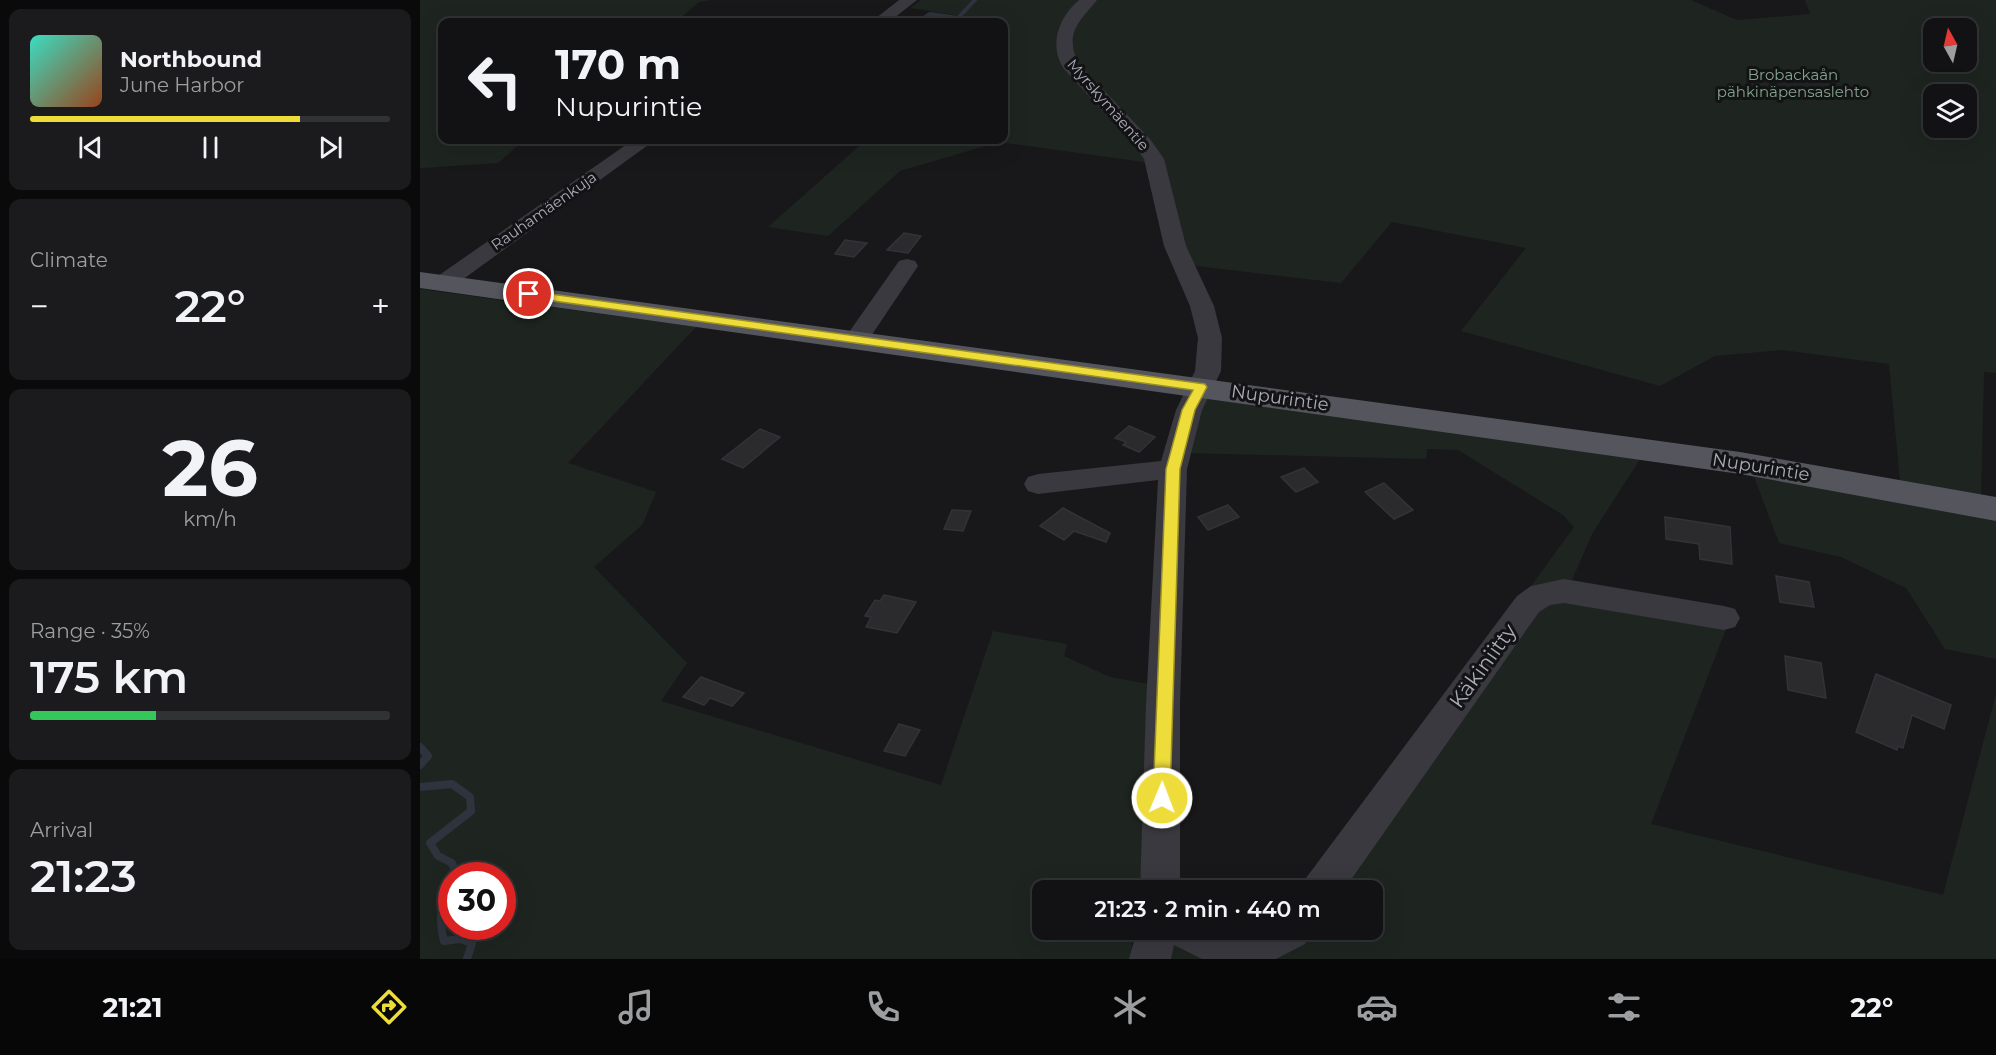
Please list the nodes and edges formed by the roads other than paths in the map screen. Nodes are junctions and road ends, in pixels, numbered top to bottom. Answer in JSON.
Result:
{"nodes":[{"id":1,"x":909,"y":0,"type":"edge"},
{"id":2,"x":1089,"y":0,"type":"edge"},
{"id":3,"x":884,"y":18,"type":"edge"},
{"id":4,"x":639,"y":144,"type":"edge"},
{"id":5,"x":907,"y":266,"type":"dead end"},
{"id":6,"x":431,"y":281,"type":"edge"},
{"id":7,"x":856,"y":340,"type":"junction"},
{"id":8,"x":1201,"y":387,"type":"junction"},
{"id":9,"x":1173,"y":469,"type":"junction"},
{"id":10,"x":1038,"y":484,"type":"dead end"},
{"id":11,"x":1996,"y":509,"type":"edge"},
{"id":12,"x":1724,"y":618,"type":"dead end"},
{"id":13,"x":1160,"y":880,"type":"edge"},
{"id":14,"x":1328,"y":880,"type":"edge"},
{"id":15,"x":1155,"y":940,"type":"edge"},
{"id":16,"x":1205,"y":940,"type":"edge"},
{"id":17,"x":1272,"y":940,"type":"edge"},
{"id":18,"x":1150,"y":959,"type":"edge"}],
"edges":[{"from":1,"to":3,"type":"street"},
{"from":2,"to":8,"type":"street","name":"Myrskymäentie"},
{"from":4,"to":6,"type":"street","name":"Rauhamäenkuja"},
{"from":5,"to":7,"type":"street"},
{"from":6,"to":7,"type":"main road","name":"Nupurintie"},
{"from":7,"to":8,"type":"main road","name":"Nupurintie"},
{"from":8,"to":9,"type":"street","name":"Myrskymäentie"},
{"from":8,"to":11,"type":"main road","name":"Nupurintie"},
{"from":9,"to":10,"type":"street"},
{"from":9,"to":13,"type":"street","name":"Myrskymäentie"},
{"from":12,"to":14,"type":"street","name":"Käkiniitty"},
{"from":15,"to":18,"type":"street"},
{"from":16,"to":17,"type":"street"}]}
